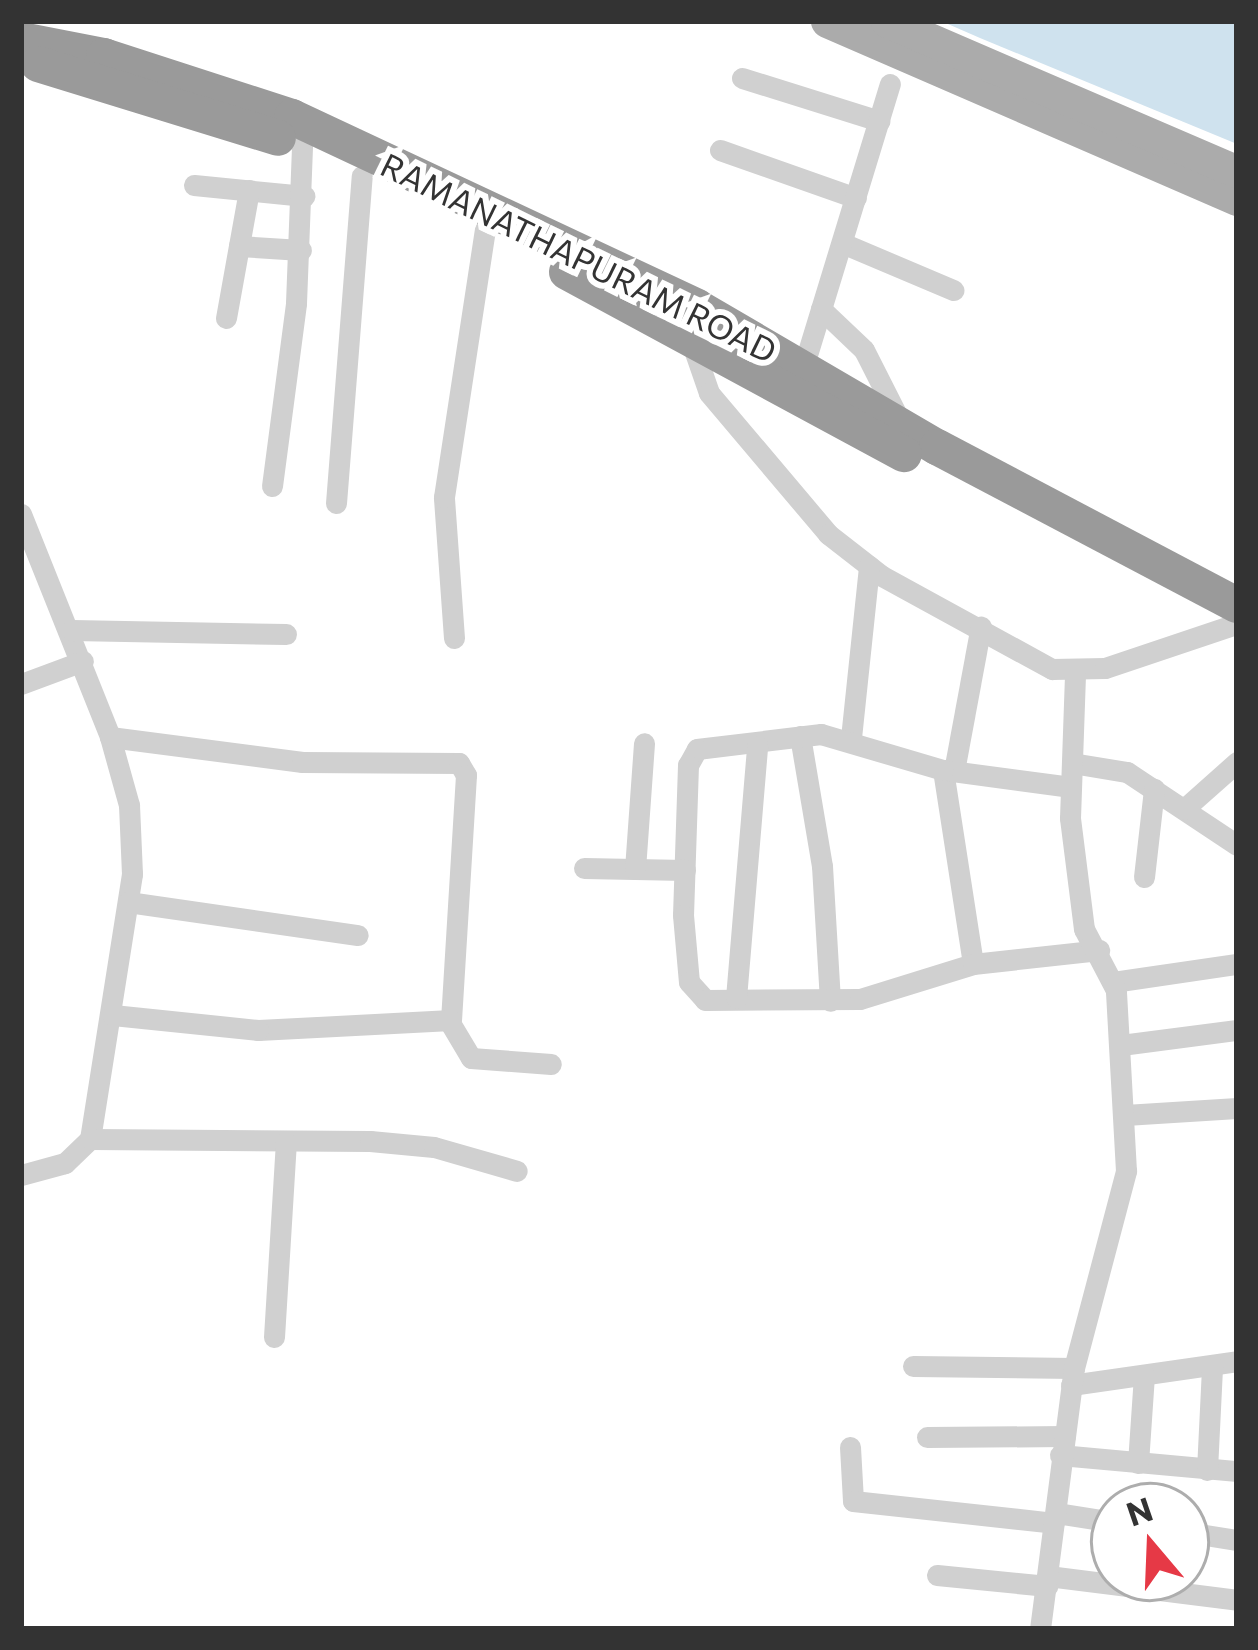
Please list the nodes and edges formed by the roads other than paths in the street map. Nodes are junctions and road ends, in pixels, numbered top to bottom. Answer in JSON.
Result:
{"nodes":[{"id":1,"x":827,"y":21,"type":"edge"},
{"id":2,"x":887,"y":21,"type":"edge"},
{"id":3,"x":21,"y":40,"type":"edge"},
{"id":4,"x":21,"y":59,"type":"edge"},
{"id":5,"x":742,"y":78,"type":"dead end"},
{"id":6,"x":890,"y":84,"type":"dead end"},
{"id":7,"x":879,"y":122,"type":"junction"},
{"id":8,"x":302,"y":146,"type":"junction"},
{"id":9,"x":720,"y":150,"type":"dead end"},
{"id":10,"x":1237,"y":172,"type":"edge"},
{"id":11,"x":362,"y":176,"type":"junction"},
{"id":12,"x":194,"y":185,"type":"dead end"},
{"id":13,"x":249,"y":190,"type":"junction"},
{"id":14,"x":304,"y":196,"type":"junction"},
{"id":15,"x":856,"y":198,"type":"junction"},
{"id":16,"x":1237,"y":200,"type":"edge"},
{"id":17,"x":485,"y":229,"type":"junction"},
{"id":18,"x":842,"y":243,"type":"junction"},
{"id":19,"x":239,"y":246,"type":"junction"},
{"id":20,"x":301,"y":250,"type":"junction"},
{"id":21,"x":952,"y":290,"type":"dead end"},
{"id":22,"x":821,"y":309,"type":"junction"},
{"id":23,"x":226,"y":318,"type":"dead end"},
{"id":24,"x":693,"y":324,"type":"junction"},
{"id":25,"x":802,"y":368,"type":"junction"},
{"id":26,"x":902,"y":426,"type":"junction"},
{"id":27,"x":272,"y":486,"type":"dead end"},
{"id":28,"x":336,"y":503,"type":"dead end"},
{"id":29,"x":21,"y":514,"type":"edge"},
{"id":30,"x":30,"y":552,"type":"edge"},
{"id":31,"x":869,"y":566,"type":"junction"},
{"id":32,"x":1236,"y":619,"type":"edge"},
{"id":33,"x":981,"y":626,"type":"junction"},
{"id":34,"x":72,"y":630,"type":"junction"},
{"id":35,"x":286,"y":634,"type":"dead end"},
{"id":36,"x":454,"y":638,"type":"dead end"},
{"id":37,"x":83,"y":661,"type":"junction"},
{"id":38,"x":1075,"y":674,"type":"junction"},
{"id":39,"x":21,"y":684,"type":"edge"},
{"id":40,"x":800,"y":736,"type":"junction"},
{"id":41,"x":110,"y":737,"type":"junction"},
{"id":42,"x":851,"y":738,"type":"junction"},
{"id":43,"x":644,"y":743,"type":"dead end"},
{"id":44,"x":757,"y":746,"type":"junction"},
{"id":45,"x":1237,"y":762,"type":"edge"},
{"id":46,"x":1072,"y":763,"type":"junction"},
{"id":47,"x":949,"y":771,"type":"junction"},
{"id":48,"x":1071,"y":788,"type":"junction"},
{"id":49,"x":1154,"y":789,"type":"junction"},
{"id":50,"x":1184,"y":809,"type":"junction"},
{"id":51,"x":1232,"y":837,"type":"edge"},
{"id":52,"x":584,"y":868,"type":"dead end"},
{"id":53,"x":635,"y":869,"type":"junction"},
{"id":54,"x":685,"y":870,"type":"junction"},
{"id":55,"x":1144,"y":877,"type":"dead end"},
{"id":56,"x":128,"y":902,"type":"junction"},
{"id":57,"x":358,"y":935,"type":"dead end"},
{"id":58,"x":1099,"y":950,"type":"junction"},
{"id":59,"x":973,"y":964,"type":"junction"},
{"id":60,"x":1237,"y":964,"type":"edge"},
{"id":61,"x":1113,"y":982,"type":"junction"},
{"id":62,"x":736,"y":998,"type":"junction"},
{"id":63,"x":830,"y":1000,"type":"junction"},
{"id":64,"x":113,"y":1015,"type":"junction"},
{"id":65,"x":449,"y":1021,"type":"junction"},
{"id":66,"x":1237,"y":1030,"type":"edge"},
{"id":67,"x":1121,"y":1045,"type":"junction"},
{"id":68,"x":551,"y":1064,"type":"dead end"},
{"id":69,"x":1237,"y":1108,"type":"edge"},
{"id":70,"x":1125,"y":1115,"type":"junction"},
{"id":71,"x":91,"y":1139,"type":"junction"},
{"id":72,"x":286,"y":1142,"type":"junction"},
{"id":73,"x":517,"y":1171,"type":"dead end"},
{"id":74,"x":21,"y":1175,"type":"edge"},
{"id":75,"x":274,"y":1337,"type":"dead end"},
{"id":76,"x":1237,"y":1360,"type":"edge"},
{"id":77,"x":913,"y":1366,"type":"dead end"},
{"id":78,"x":1212,"y":1366,"type":"junction"},
{"id":79,"x":1144,"y":1375,"type":"junction"},
{"id":80,"x":1072,"y":1376,"type":"junction"},
{"id":81,"x":927,"y":1437,"type":"dead end"},
{"id":82,"x":1063,"y":1445,"type":"junction"},
{"id":83,"x":850,"y":1447,"type":"dead end"},
{"id":84,"x":1138,"y":1463,"type":"junction"},
{"id":85,"x":1207,"y":1470,"type":"junction"},
{"id":86,"x":1237,"y":1471,"type":"edge"},
{"id":87,"x":1055,"y":1518,"type":"junction"},
{"id":88,"x":1090,"y":1520,"type":"edge"},
{"id":89,"x":937,"y":1575,"type":"dead end"},
{"id":90,"x":1047,"y":1581,"type":"junction"},
{"id":91,"x":1237,"y":1600,"type":"edge"},
{"id":92,"x":1040,"y":1629,"type":"edge"}],
"edges":[{"from":1,"to":16,"type":"main road"},
{"from":2,"to":10,"type":"main road"},
{"from":3,"to":24,"type":"highway","name":"RAMANATHAPURAM ROAD"},
{"from":4,"to":8,"type":"highway","name":"RAMANATHAPURAM ROAD"},
{"from":5,"to":7,"type":"street"},
{"from":6,"to":7,"type":"street"},
{"from":7,"to":15,"type":"street"},
{"from":8,"to":11,"type":"highway","name":"RAMANATHAPURAM ROAD"},
{"from":8,"to":14,"type":"street"},
{"from":9,"to":15,"type":"street"},
{"from":11,"to":17,"type":"highway","name":"RAMANATHAPURAM ROAD"},
{"from":11,"to":28,"type":"street"},
{"from":12,"to":13,"type":"street"},
{"from":13,"to":14,"type":"street"},
{"from":13,"to":19,"type":"street"},
{"from":14,"to":20,"type":"street"},
{"from":15,"to":18,"type":"street"},
{"from":17,"to":24,"type":"highway","name":"RAMANATHAPURAM ROAD"},
{"from":17,"to":36,"type":"street"},
{"from":18,"to":21,"type":"street"},
{"from":18,"to":22,"type":"street"},
{"from":19,"to":20,"type":"street"},
{"from":19,"to":23,"type":"street"},
{"from":20,"to":27,"type":"street"},
{"from":22,"to":25,"type":"street"},
{"from":22,"to":26,"type":"street"},
{"from":24,"to":25,"type":"highway","name":"RAMANATHAPURAM ROAD"},
{"from":24,"to":31,"type":"street"},
{"from":24,"to":32,"type":"highway","name":"RAMANATHAPURAM ROAD"},
{"from":25,"to":26,"type":"highway","name":"RAMANATHAPURAM ROAD"},
{"from":26,"to":32,"type":"highway","name":"RAMANATHAPURAM ROAD"},
{"from":29,"to":30,"type":"street"},
{"from":30,"to":34,"type":"street"},
{"from":31,"to":33,"type":"street"},
{"from":31,"to":42,"type":"street"},
{"from":32,"to":38,"type":"street"},
{"from":33,"to":38,"type":"street"},
{"from":33,"to":47,"type":"street"},
{"from":34,"to":35,"type":"street"},
{"from":34,"to":37,"type":"street"},
{"from":37,"to":39,"type":"street"},
{"from":37,"to":41,"type":"street"},
{"from":38,"to":46,"type":"street"},
{"from":40,"to":42,"type":"street"},
{"from":40,"to":44,"type":"street"},
{"from":40,"to":63,"type":"street"},
{"from":41,"to":56,"type":"street"},
{"from":41,"to":65,"type":"street"},
{"from":42,"to":47,"type":"street"},
{"from":43,"to":53,"type":"street"},
{"from":44,"to":54,"type":"street"},
{"from":44,"to":62,"type":"street"},
{"from":45,"to":50,"type":"street"},
{"from":46,"to":48,"type":"street"},
{"from":46,"to":49,"type":"street"},
{"from":47,"to":48,"type":"street"},
{"from":47,"to":59,"type":"street"},
{"from":48,"to":58,"type":"street"},
{"from":49,"to":50,"type":"street"},
{"from":49,"to":55,"type":"street"},
{"from":50,"to":51,"type":"street"},
{"from":52,"to":53,"type":"street"},
{"from":53,"to":54,"type":"street"},
{"from":54,"to":62,"type":"street"},
{"from":56,"to":57,"type":"street"},
{"from":56,"to":64,"type":"street"},
{"from":58,"to":59,"type":"street"},
{"from":58,"to":61,"type":"street"},
{"from":59,"to":63,"type":"street"},
{"from":60,"to":61,"type":"street"},
{"from":61,"to":67,"type":"street"},
{"from":62,"to":63,"type":"street"},
{"from":64,"to":65,"type":"street"},
{"from":64,"to":71,"type":"street"},
{"from":65,"to":68,"type":"street"},
{"from":66,"to":67,"type":"street"},
{"from":67,"to":70,"type":"street"},
{"from":69,"to":70,"type":"street"},
{"from":70,"to":80,"type":"street"},
{"from":71,"to":72,"type":"street"},
{"from":71,"to":74,"type":"street"},
{"from":72,"to":73,"type":"street"},
{"from":72,"to":75,"type":"street"},
{"from":76,"to":78,"type":"street"},
{"from":77,"to":80,"type":"street"},
{"from":78,"to":79,"type":"street"},
{"from":78,"to":85,"type":"street"},
{"from":79,"to":80,"type":"street"},
{"from":79,"to":84,"type":"street"},
{"from":80,"to":82,"type":"street"},
{"from":81,"to":82,"type":"street"},
{"from":82,"to":84,"type":"street"},
{"from":82,"to":87,"type":"street"},
{"from":83,"to":87,"type":"street"},
{"from":84,"to":85,"type":"street"},
{"from":85,"to":86,"type":"street"},
{"from":87,"to":88,"type":"street"},
{"from":87,"to":90,"type":"street"},
{"from":89,"to":90,"type":"street"},
{"from":90,"to":91,"type":"street"},
{"from":90,"to":92,"type":"street"}]}
